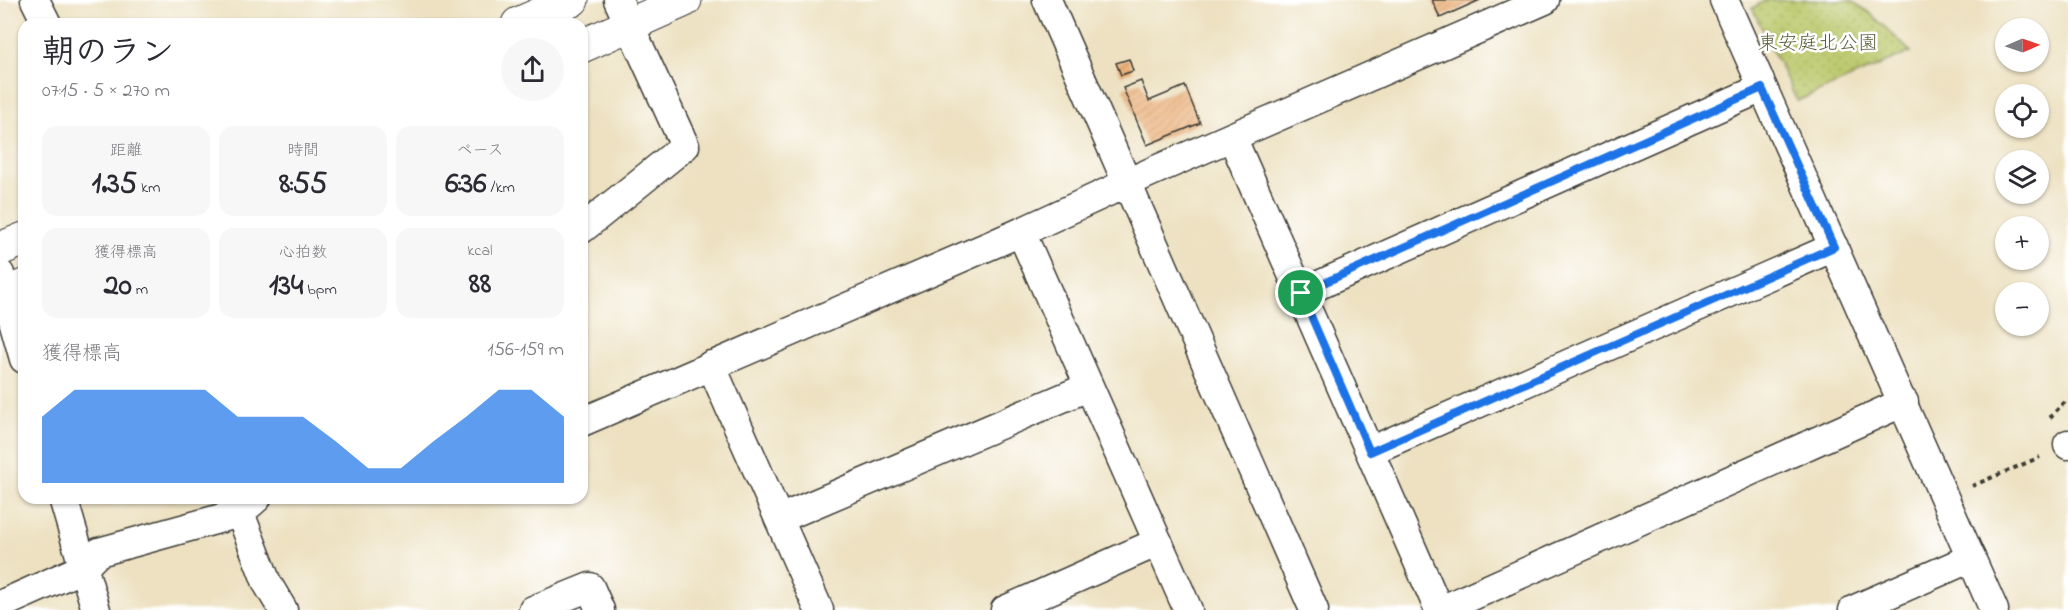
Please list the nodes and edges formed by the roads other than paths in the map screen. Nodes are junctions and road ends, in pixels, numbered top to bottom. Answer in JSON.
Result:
{"nodes":[{"id":1,"x":35,"y":0,"type":"edge"},
{"id":2,"x":572,"y":0,"type":"edge"},
{"id":3,"x":685,"y":0,"type":"edge"},
{"id":4,"x":1047,"y":0,"type":"edge"},
{"id":5,"x":1545,"y":0,"type":"edge"},
{"id":6,"x":1724,"y":0,"type":"edge"},
{"id":7,"x":624,"y":13,"type":"edge"},
{"id":8,"x":44,"y":18,"type":"edge"},
{"id":9,"x":532,"y":18,"type":"edge"},
{"id":10,"x":588,"y":41,"type":"edge"},
{"id":11,"x":1762,"y":88,"type":"junction"},
{"id":12,"x":1232,"y":137,"type":"junction"},
{"id":13,"x":1127,"y":183,"type":"junction"},
{"id":14,"x":588,"y":224,"type":"edge"},
{"id":15,"x":1021,"y":232,"type":"junction"},
{"id":16,"x":18,"y":242,"type":"edge"},
{"id":17,"x":1834,"y":247,"type":"junction"},
{"id":18,"x":0,"y":249,"type":"edge"},
{"id":19,"x":7,"y":287,"type":"edge"},
{"id":20,"x":1301,"y":293,"type":"junction"},
{"id":21,"x":18,"y":334,"type":"edge"},
{"id":22,"x":711,"y":365,"type":"junction"},
{"id":23,"x":1088,"y":387,"type":"junction"},
{"id":24,"x":1904,"y":402,"type":"junction"},
{"id":25,"x":588,"y":419,"type":"edge"},
{"id":26,"x":1370,"y":452,"type":"junction"},
{"id":27,"x":65,"y":504,"type":"edge"},
{"id":28,"x":249,"y":506,"type":"edge"},
{"id":29,"x":779,"y":519,"type":"junction"},
{"id":30,"x":1158,"y":542,"type":"junction"},
{"id":31,"x":1971,"y":558,"type":"junction"},
{"id":32,"x":83,"y":568,"type":"junction"},
{"id":33,"x":0,"y":605,"type":"edge"},
{"id":34,"x":96,"y":610,"type":"edge"},
{"id":35,"x":283,"y":610,"type":"edge"},
{"id":36,"x":533,"y":610,"type":"edge"},
{"id":37,"x":600,"y":610,"type":"edge"},
{"id":38,"x":819,"y":610,"type":"edge"},
{"id":39,"x":1005,"y":610,"type":"edge"},
{"id":40,"x":1188,"y":610,"type":"edge"},
{"id":41,"x":1314,"y":610,"type":"edge"},
{"id":42,"x":1440,"y":610,"type":"edge"},
{"id":43,"x":1854,"y":610,"type":"edge"},
{"id":44,"x":1994,"y":610,"type":"edge"}],
"edges":[{"from":1,"to":8,"type":"street"},
{"from":2,"to":9,"type":"highway"},
{"from":3,"to":7,"type":"highway"},
{"from":4,"to":13,"type":"street"},
{"from":5,"to":12,"type":"street"},
{"from":6,"to":11,"type":"street"},
{"from":7,"to":10,"type":"highway"},
{"from":7,"to":14,"type":"street"},
{"from":11,"to":17,"type":"street"},
{"from":11,"to":20,"type":"street"},
{"from":12,"to":13,"type":"street"},
{"from":12,"to":20,"type":"street"},
{"from":13,"to":15,"type":"street"},
{"from":13,"to":41,"type":"street"},
{"from":15,"to":22,"type":"street"},
{"from":15,"to":23,"type":"street"},
{"from":16,"to":18,"type":"highway"},
{"from":17,"to":24,"type":"street"},
{"from":17,"to":26,"type":"street"},
{"from":19,"to":21,"type":"street"},
{"from":20,"to":26,"type":"street"},
{"from":22,"to":25,"type":"street"},
{"from":22,"to":29,"type":"street"},
{"from":23,"to":29,"type":"street"},
{"from":23,"to":30,"type":"street"},
{"from":24,"to":31,"type":"street"},
{"from":24,"to":42,"type":"street"},
{"from":26,"to":42,"type":"street"},
{"from":27,"to":32,"type":"street"},
{"from":28,"to":32,"type":"street"},
{"from":28,"to":35,"type":"street"},
{"from":29,"to":38,"type":"street"},
{"from":30,"to":39,"type":"street"},
{"from":30,"to":40,"type":"street"},
{"from":31,"to":43,"type":"street"},
{"from":31,"to":44,"type":"street"},
{"from":32,"to":33,"type":"street"},
{"from":32,"to":34,"type":"street"},
{"from":36,"to":37,"type":"street"}]}
